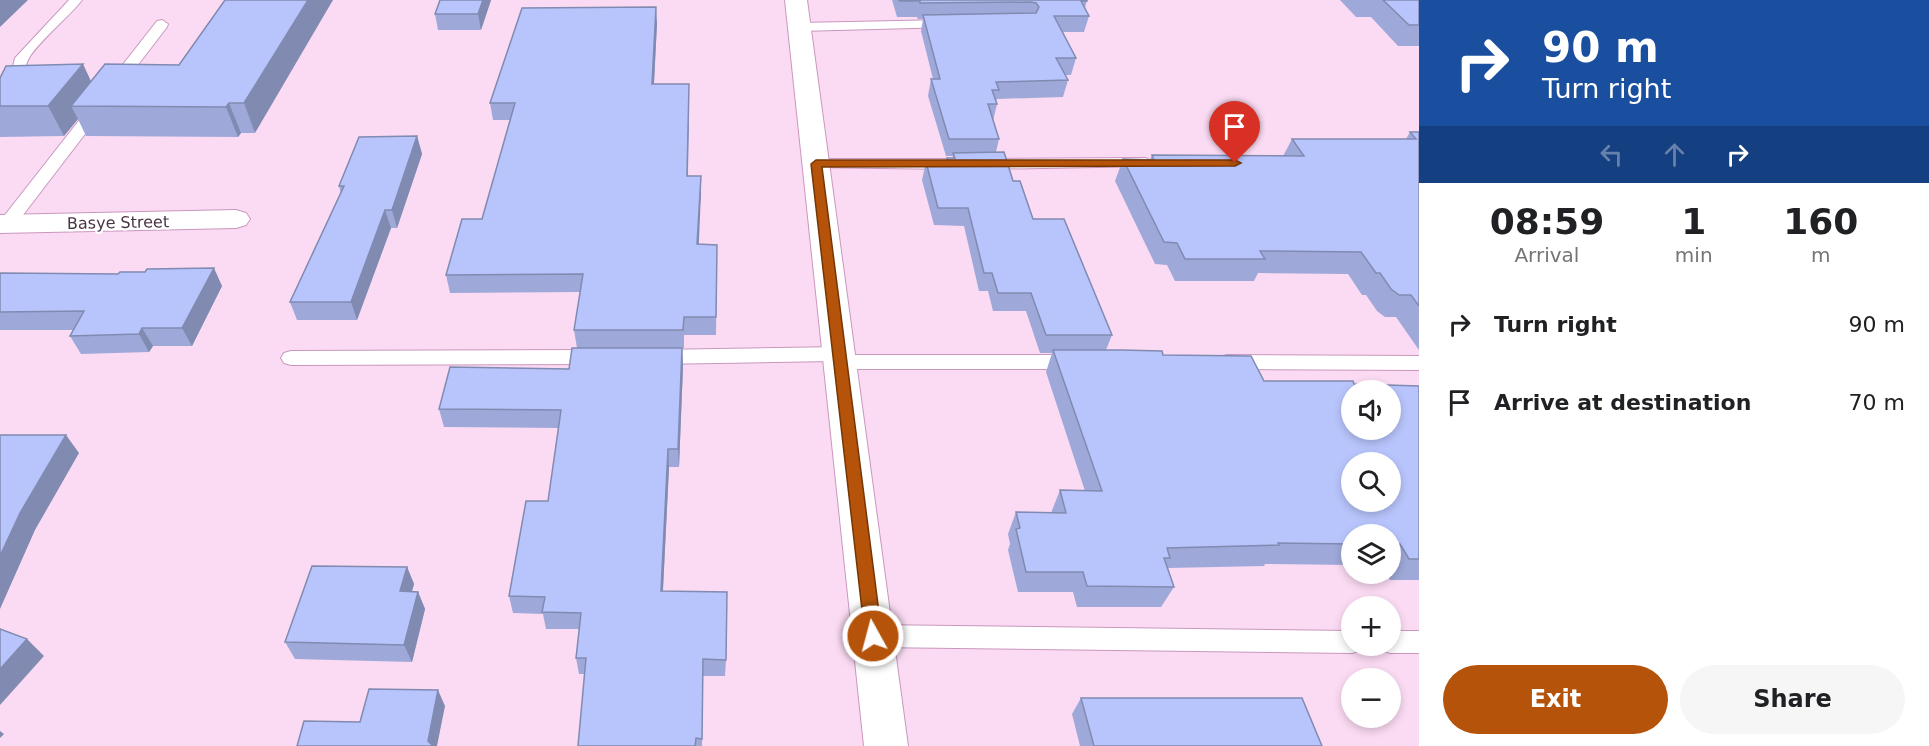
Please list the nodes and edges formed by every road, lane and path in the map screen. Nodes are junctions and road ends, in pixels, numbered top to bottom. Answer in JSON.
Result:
{"nodes":[{"id":1,"x":76,"y":0,"type":"edge"},
{"id":2,"x":798,"y":13,"type":"edge"},
{"id":3,"x":162,"y":24,"type":"dead end"},
{"id":4,"x":963,"y":24,"type":"edge"},
{"id":5,"x":0,"y":113,"type":"edge"},
{"id":6,"x":1164,"y":163,"type":"edge"},
{"id":7,"x":816,"y":164,"type":"junction"},
{"id":8,"x":237,"y":219,"type":"dead end"},
{"id":9,"x":3,"y":224,"type":"edge"},
{"id":10,"x":617,"y":357,"type":"edge"},
{"id":11,"x":641,"y":357,"type":"edge"},
{"id":12,"x":291,"y":358,"type":"dead end"},
{"id":13,"x":840,"y":358,"type":"junction"},
{"id":14,"x":1088,"y":362,"type":"edge"},
{"id":15,"x":1206,"y":362,"type":"edge"},
{"id":16,"x":1419,"y":363,"type":"edge"},
{"id":17,"x":873,"y":636,"type":"junction"},
{"id":18,"x":1341,"y":642,"type":"edge"},
{"id":19,"x":1401,"y":642,"type":"edge"},
{"id":20,"x":1419,"y":642,"type":"edge"},
{"id":21,"x":886,"y":746,"type":"edge"}],
"edges":[{"from":1,"to":5,"type":"lane"},
{"from":2,"to":4,"type":"lane"},
{"from":2,"to":7,"type":"street"},
{"from":3,"to":9,"type":"lane"},
{"from":6,"to":7,"type":"lane"},
{"from":7,"to":13,"type":"street"},
{"from":8,"to":9,"type":"street","name":"Basye Street"},
{"from":10,"to":12,"type":"lane"},
{"from":11,"to":13,"type":"lane"},
{"from":13,"to":14,"type":"lane"},
{"from":13,"to":17,"type":"street"},
{"from":15,"to":16,"type":"lane"},
{"from":17,"to":18,"type":"lane"},
{"from":17,"to":21,"type":"street"},
{"from":19,"to":20,"type":"lane"}]}
